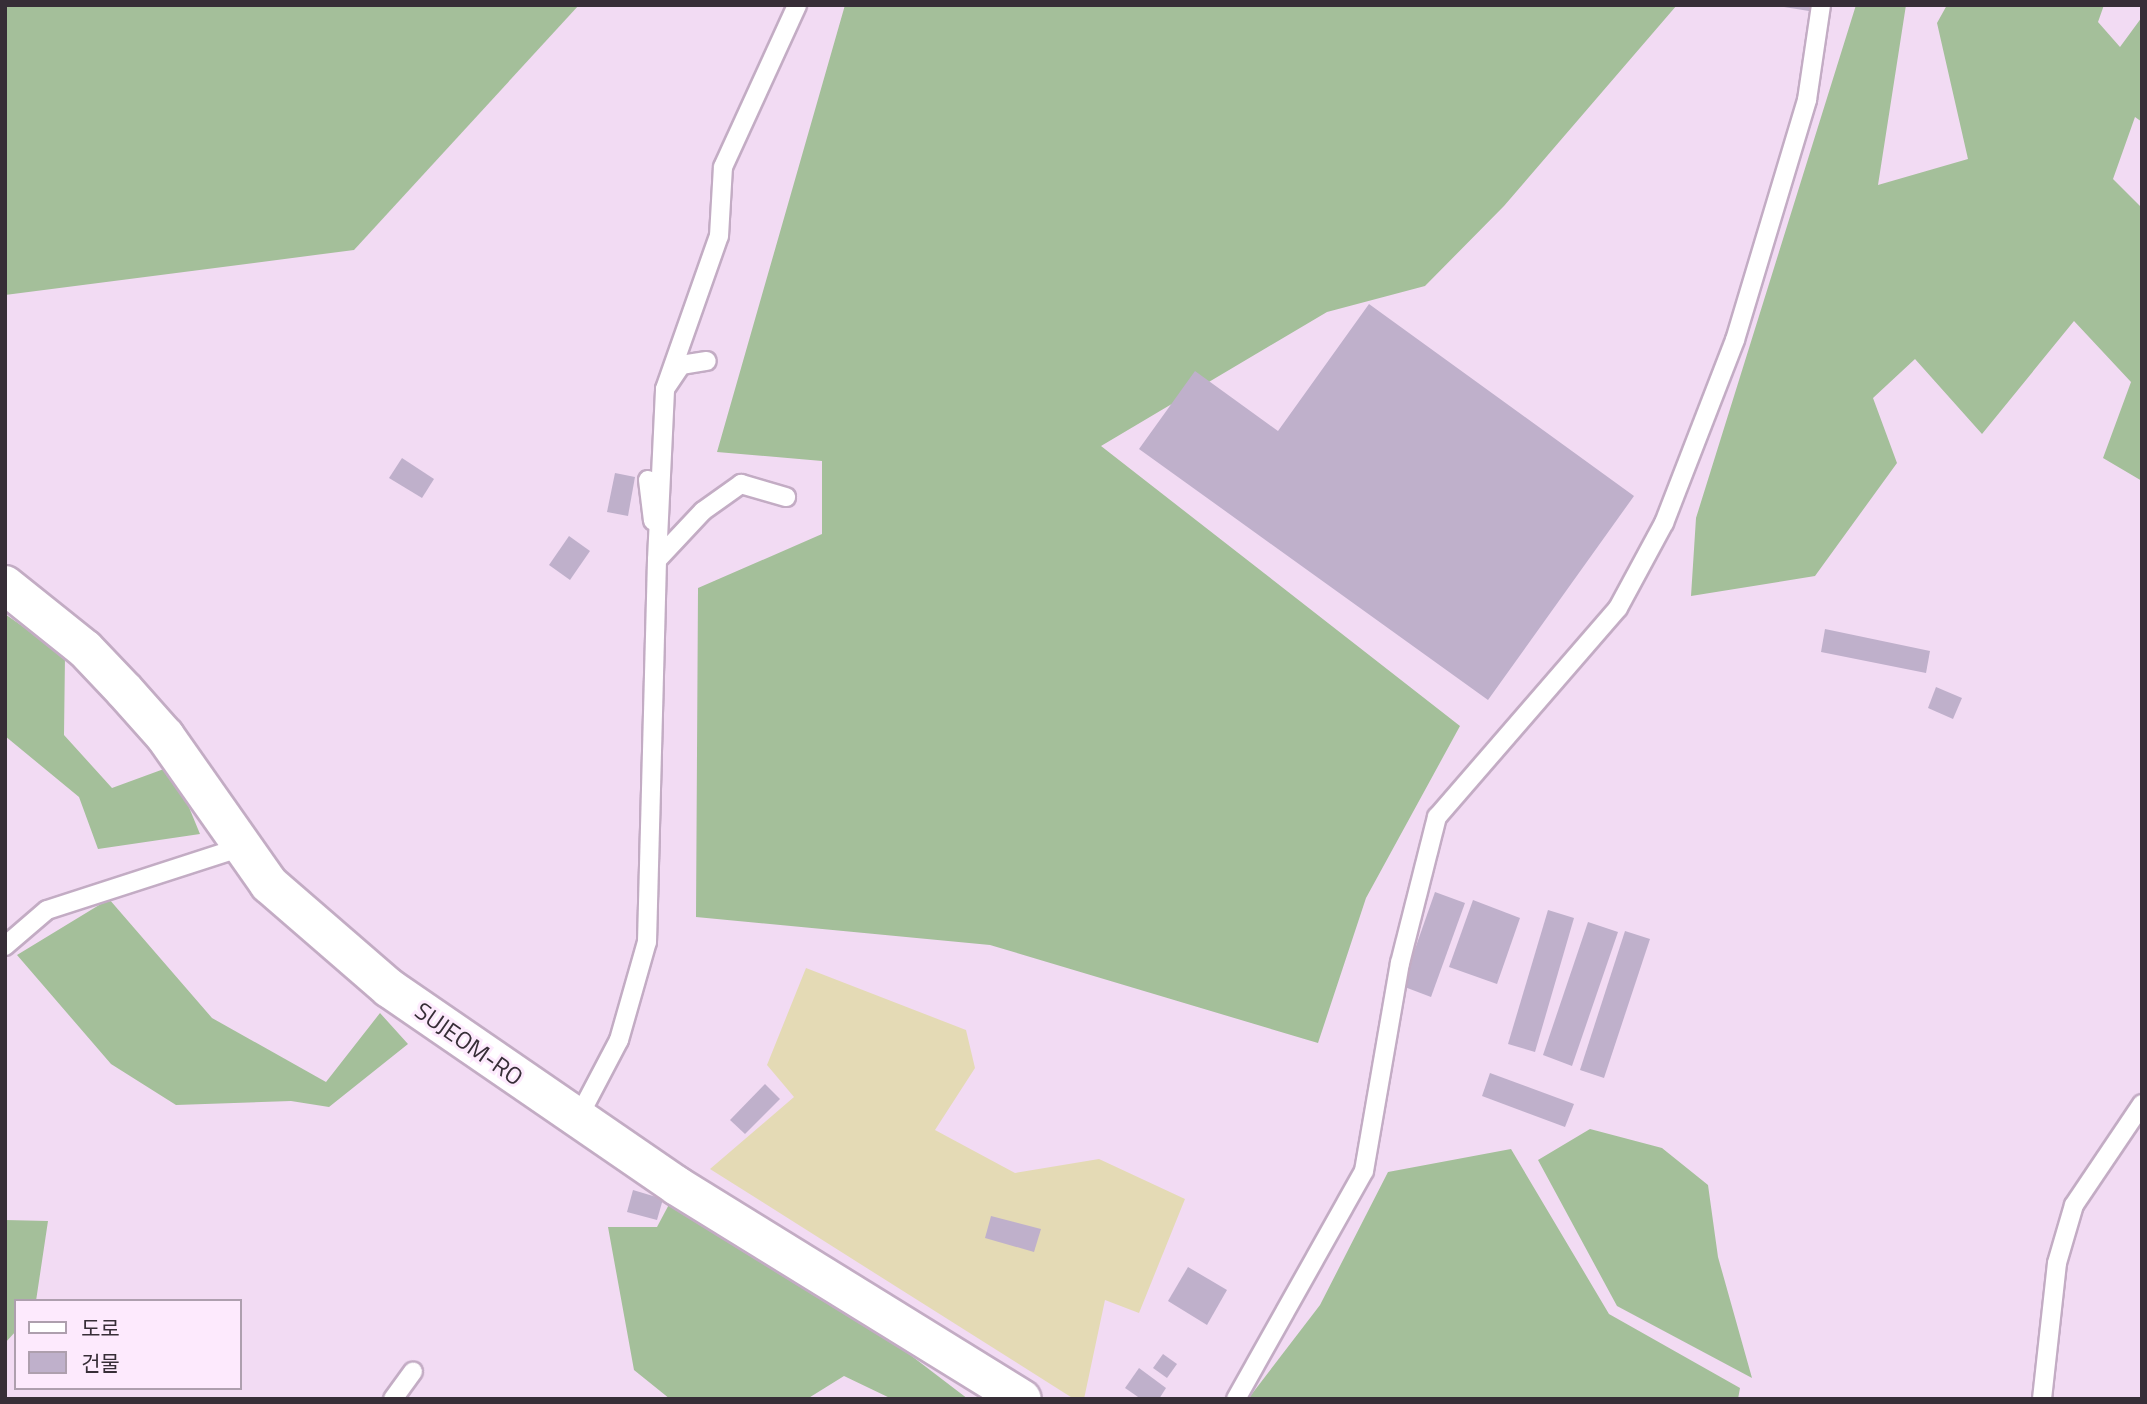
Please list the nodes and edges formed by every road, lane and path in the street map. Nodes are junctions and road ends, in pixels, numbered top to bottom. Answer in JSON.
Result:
{"nodes":[{"id":1,"x":797,"y":5,"type":"edge"},
{"id":2,"x":1821,"y":5,"type":"edge"},
{"id":3,"x":706,"y":361,"type":"dead end"},
{"id":4,"x":665,"y":389,"type":"junction"},
{"id":5,"x":648,"y":480,"type":"dead end"},
{"id":6,"x":786,"y":497,"type":"dead end"},
{"id":7,"x":657,"y":559,"type":"junction"},
{"id":8,"x":5,"y":585,"type":"edge"},
{"id":9,"x":239,"y":848,"type":"junction"},
{"id":10,"x":5,"y":946,"type":"edge"},
{"id":11,"x":2142,"y":1104,"type":"edge"},
{"id":12,"x":578,"y":1118,"type":"junction"},
{"id":13,"x":413,"y":1371,"type":"dead end"},
{"id":14,"x":393,"y":1399,"type":"edge"},
{"id":15,"x":1022,"y":1399,"type":"edge"},
{"id":16,"x":1236,"y":1399,"type":"edge"},
{"id":17,"x":2042,"y":1399,"type":"edge"}],
"edges":[{"from":1,"to":4,"type":"lane"},
{"from":2,"to":16,"type":"lane"},
{"from":3,"to":4,"type":"lane"},
{"from":4,"to":7,"type":"lane"},
{"from":5,"to":7,"type":"lane"},
{"from":6,"to":7,"type":"lane"},
{"from":7,"to":12,"type":"lane"},
{"from":8,"to":9,"type":"main road","name":"SUJEOM-RO"},
{"from":9,"to":10,"type":"lane"},
{"from":9,"to":12,"type":"main road","name":"SUJEOM-RO"},
{"from":11,"to":17,"type":"lane"},
{"from":12,"to":15,"type":"main road","name":"SUJEOM-RO"},
{"from":13,"to":14,"type":"lane"}]}
